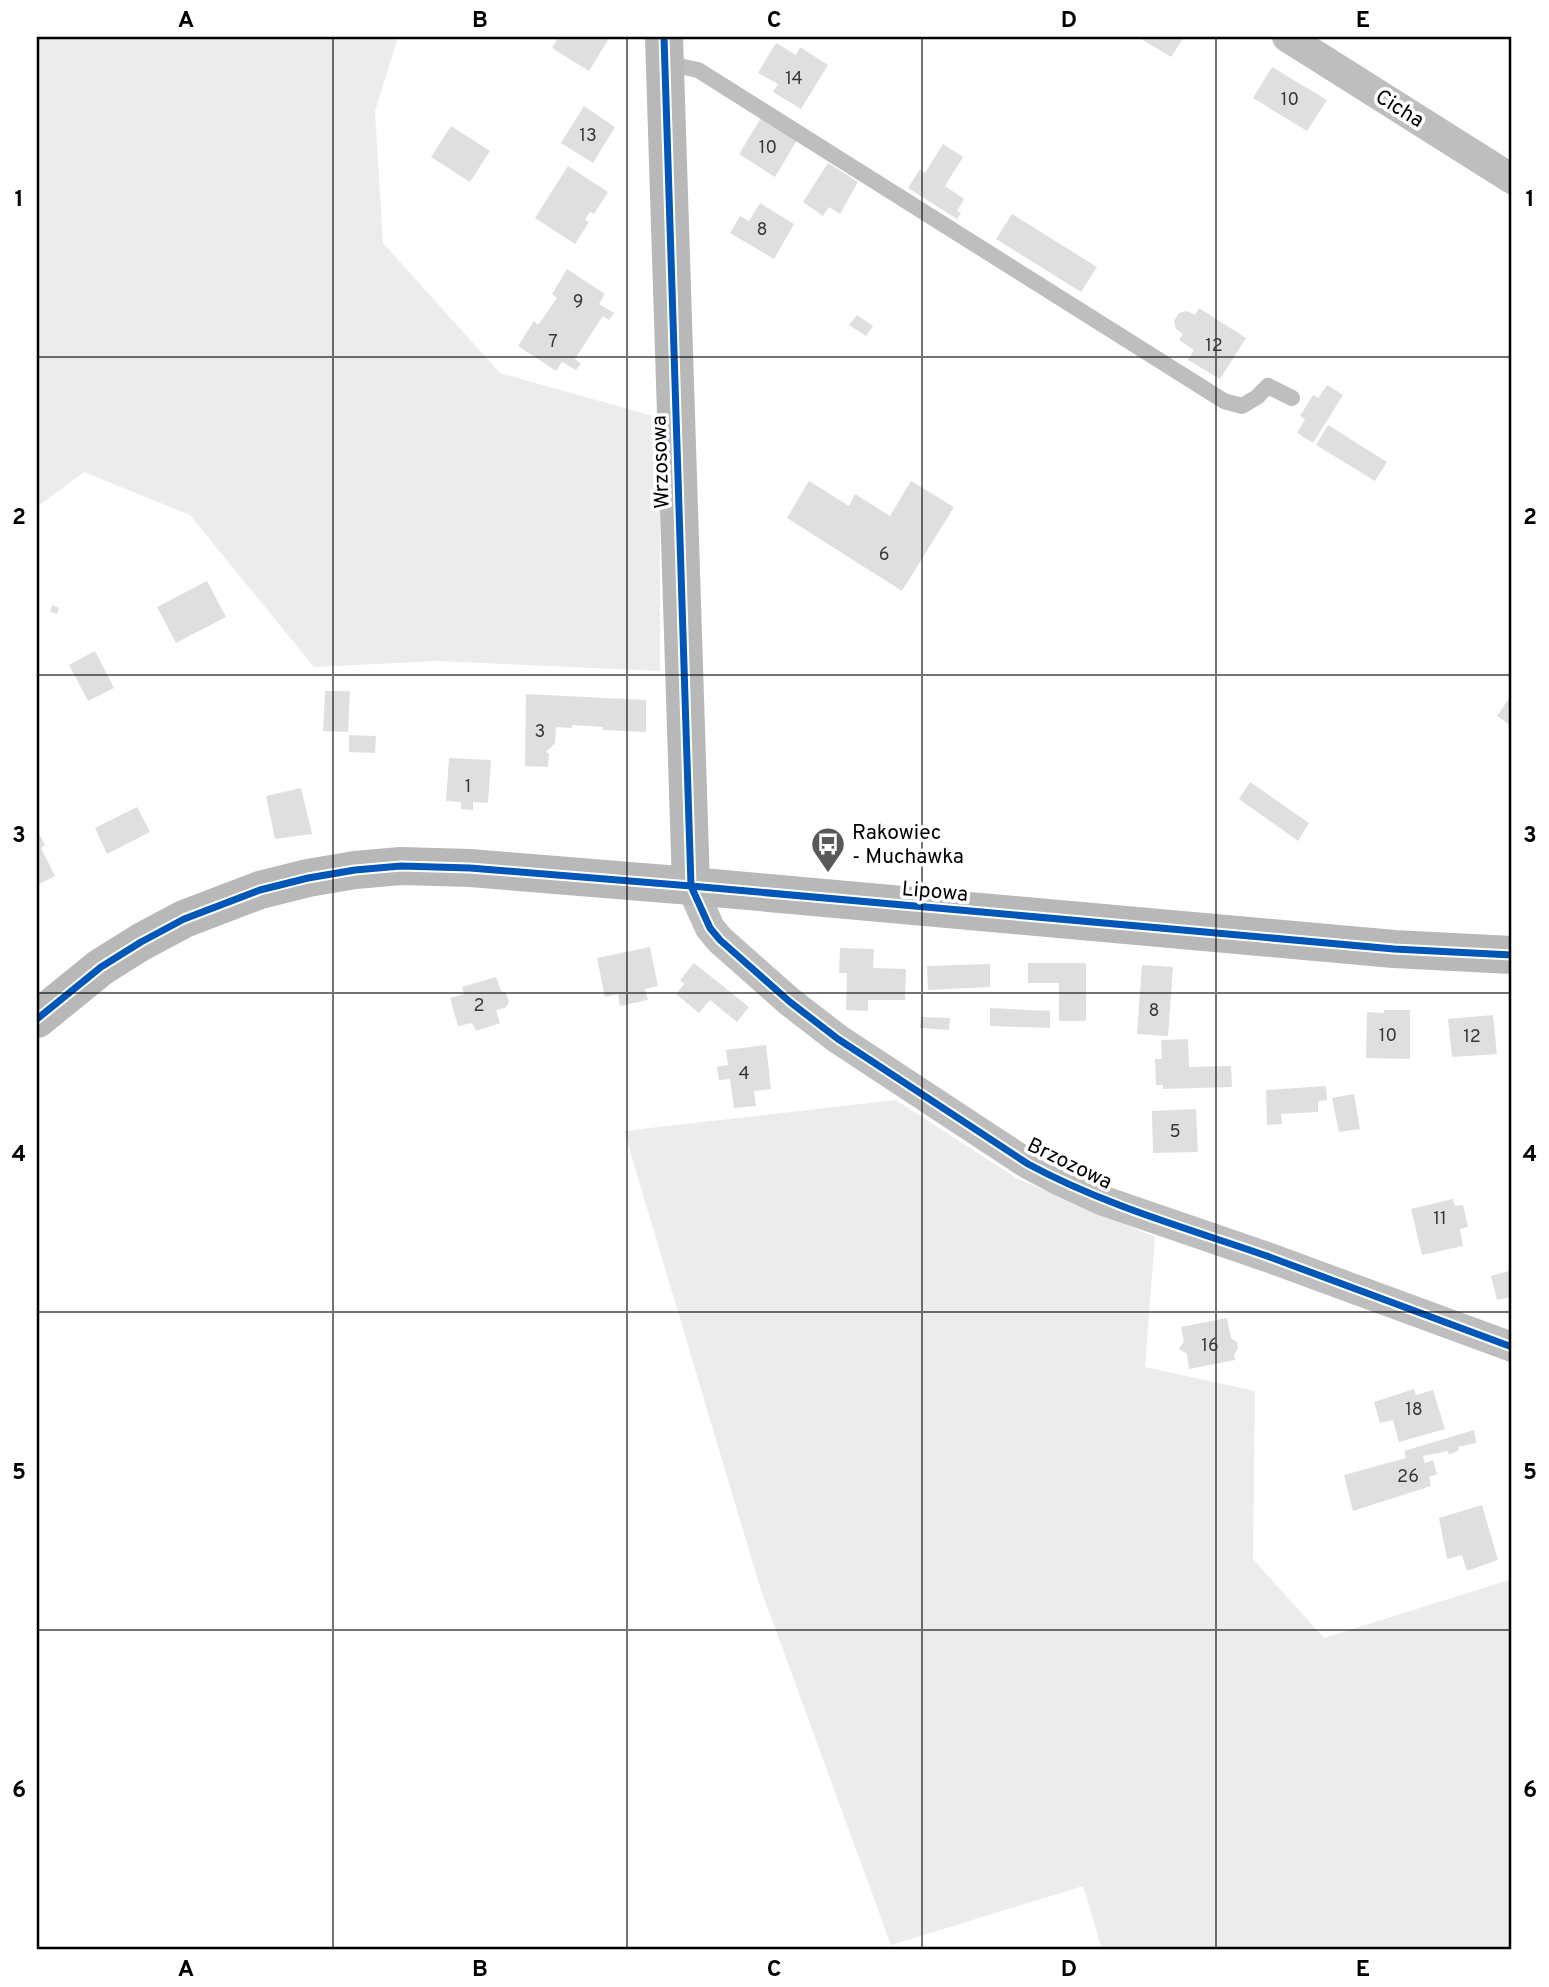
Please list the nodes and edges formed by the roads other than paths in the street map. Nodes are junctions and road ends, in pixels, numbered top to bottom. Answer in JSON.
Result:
{"nodes":[{"id":1,"x":1287,"y":37,"type":"edge"},
{"id":2,"x":665,"y":50,"type":"edge"},
{"id":3,"x":1512,"y":179,"type":"edge"},
{"id":4,"x":1292,"y":398,"type":"dead end"},
{"id":5,"x":691,"y":886,"type":"junction"},
{"id":6,"x":1512,"y":955,"type":"edge"},
{"id":7,"x":37,"y":1019,"type":"edge"},
{"id":8,"x":1512,"y":1347,"type":"edge"}],
"edges":[{"from":1,"to":3,"type":"street","name":"Cicha"},
{"from":2,"to":4,"type":"lane"},
{"from":2,"to":5,"type":"street","name":"Wrzosowa"},
{"from":5,"to":6,"type":"street","name":"Lipowa"},
{"from":5,"to":7,"type":"street","name":"Lipowa"},
{"from":5,"to":8,"type":"street","name":"Brzozowa"}]}
